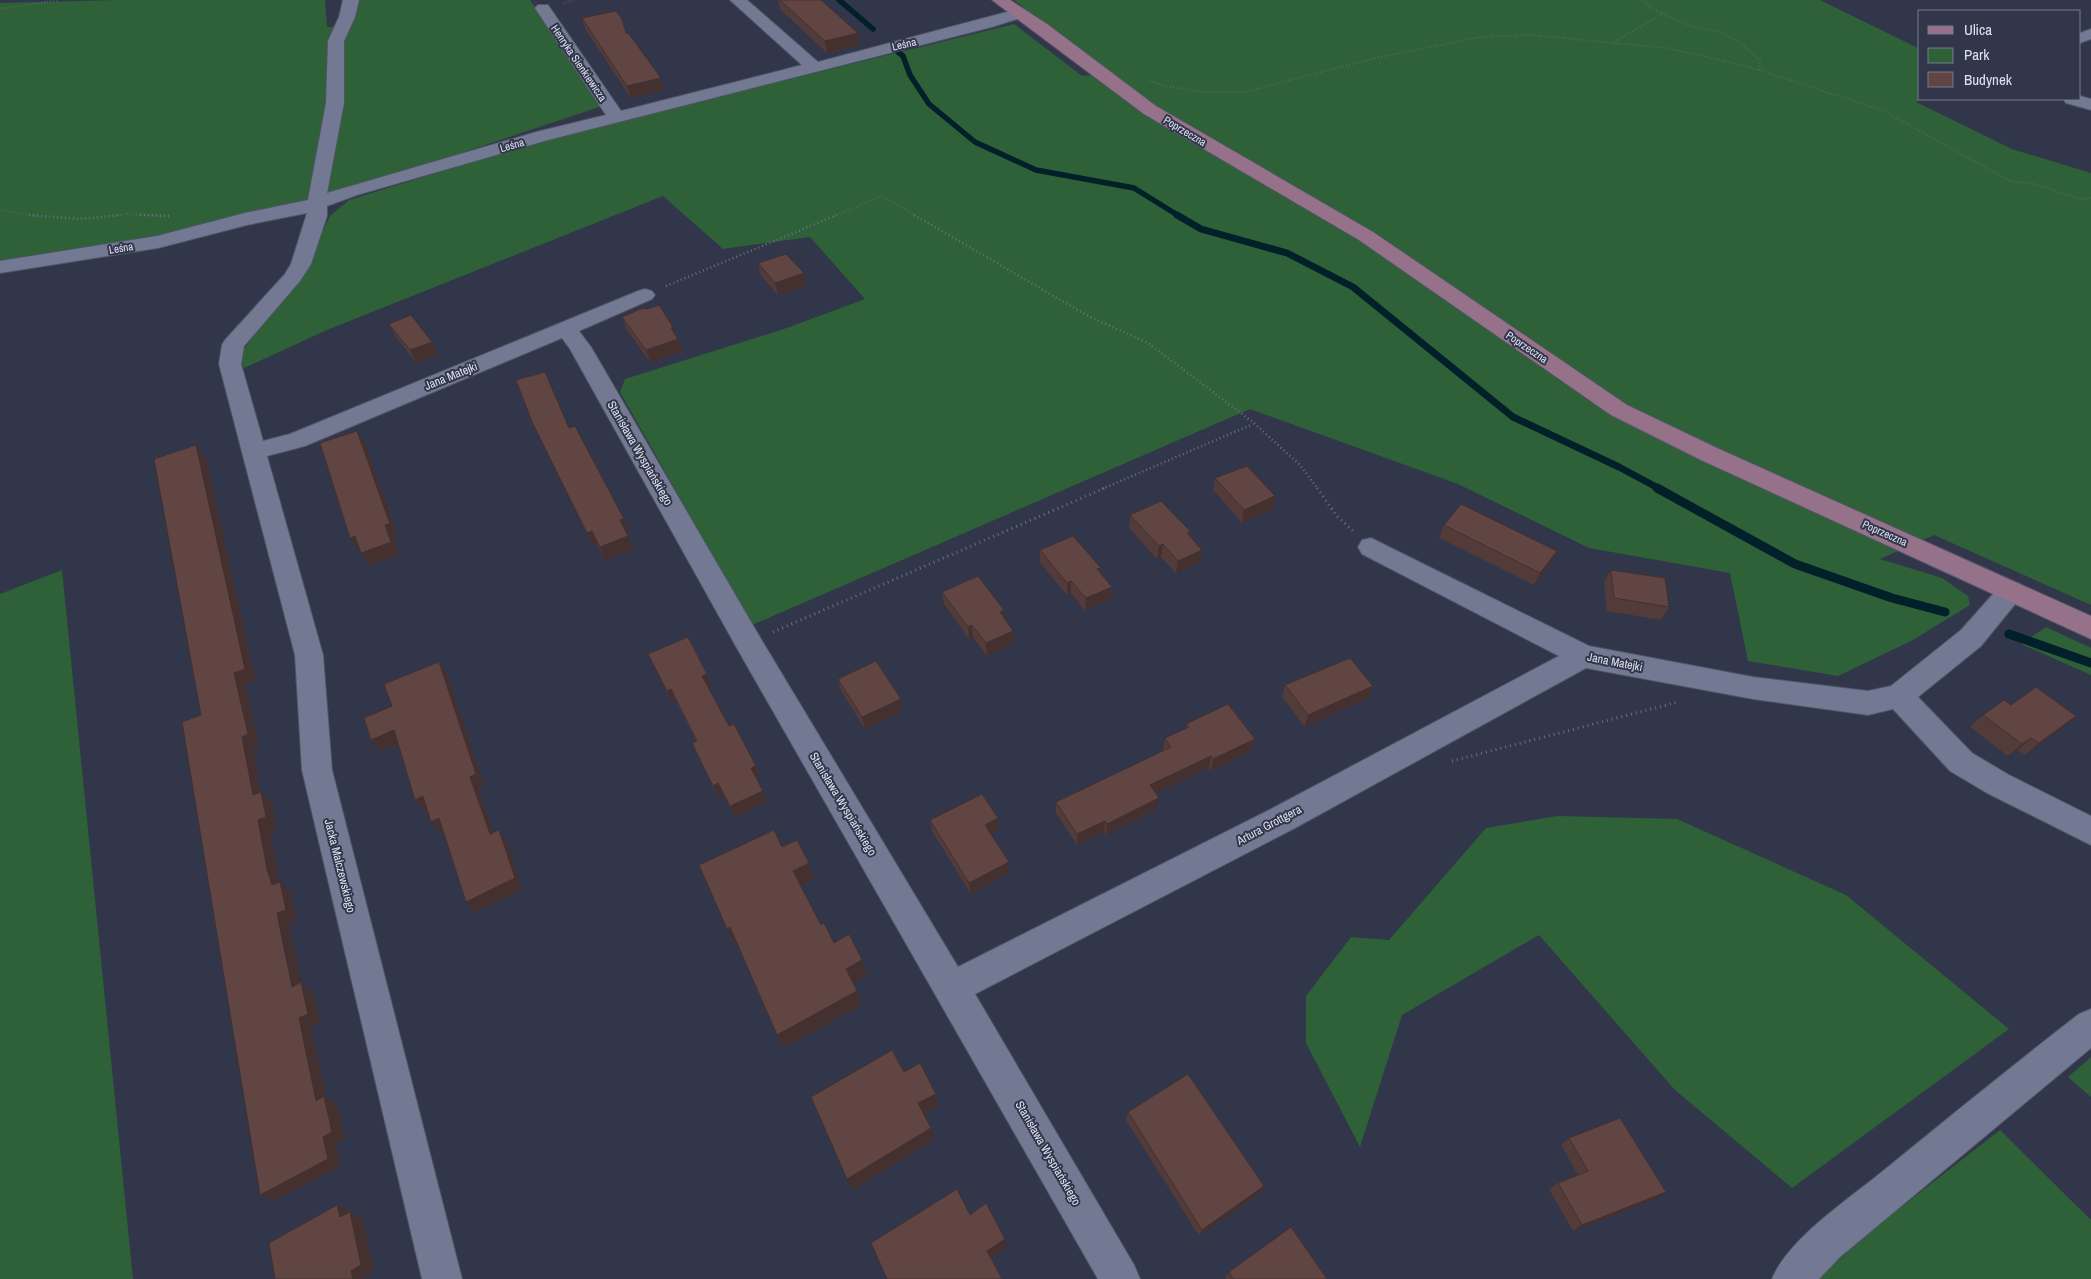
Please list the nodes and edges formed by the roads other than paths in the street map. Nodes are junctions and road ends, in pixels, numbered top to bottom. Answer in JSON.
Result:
{"nodes":[{"id":1,"x":351,"y":0,"type":"edge"},
{"id":2,"x":738,"y":0,"type":"edge"},
{"id":3,"x":1000,"y":0,"type":"edge"},
{"id":4,"x":543,"y":8,"type":"dead end"},
{"id":5,"x":1022,"y":13,"type":"junction"},
{"id":6,"x":814,"y":67,"type":"junction"},
{"id":7,"x":2075,"y":100,"type":"edge"},
{"id":8,"x":2091,"y":105,"type":"edge"},
{"id":9,"x":616,"y":117,"type":"junction"},
{"id":10,"x":317,"y":204,"type":"junction"},
{"id":11,"x":0,"y":266,"type":"edge"},
{"id":12,"x":645,"y":295,"type":"road end"},
{"id":13,"x":566,"y":329,"type":"junction"},
{"id":14,"x":255,"y":451,"type":"junction"},
{"id":15,"x":1370,"y":547,"type":"road end"},
{"id":16,"x":2011,"y":591,"type":"junction"},
{"id":17,"x":2091,"y":628,"type":"edge"},
{"id":18,"x":1583,"y":656,"type":"junction"},
{"id":19,"x":1899,"y":696,"type":"junction"},
{"id":20,"x":2091,"y":831,"type":"edge"},
{"id":21,"x":952,"y":988,"type":"junction"},
{"id":22,"x":2091,"y":1026,"type":"edge"},
{"id":23,"x":442,"y":1279,"type":"edge"},
{"id":24,"x":1120,"y":1279,"type":"edge"},
{"id":25,"x":1792,"y":1279,"type":"edge"}],
"edges":[{"from":1,"to":10,"type":"street","name":"Jacka Malczewskiego"},
{"from":2,"to":6,"type":"street"},
{"from":3,"to":5,"type":"street","name":"Poprzeczna"},
{"from":4,"to":9,"type":"street","name":"Henryka Sienkiewicza"},
{"from":5,"to":6,"type":"street","name":"Leśna"},
{"from":5,"to":16,"type":"street","name":"Poprzeczna"},
{"from":6,"to":9,"type":"street","name":"Leśna"},
{"from":7,"to":8,"type":"street"},
{"from":9,"to":10,"type":"street","name":"Leśna"},
{"from":10,"to":11,"type":"street","name":"Leśna"},
{"from":10,"to":14,"type":"street","name":"Jacka Malczewskiego"},
{"from":12,"to":13,"type":"street","name":"Jana Matejki"},
{"from":13,"to":14,"type":"street","name":"Jana Matejki"},
{"from":13,"to":21,"type":"street","name":"Stanisława Wyspiańskiego"},
{"from":14,"to":23,"type":"street","name":"Jacka Malczewskiego"},
{"from":15,"to":18,"type":"street","name":"Jana Matejki"},
{"from":16,"to":17,"type":"street","name":"Poprzeczna"},
{"from":16,"to":19,"type":"street","name":"Jana Matejki"},
{"from":18,"to":19,"type":"street","name":"Jana Matejki"},
{"from":18,"to":21,"type":"street","name":"Artura Grottgera"},
{"from":19,"to":20,"type":"street"},
{"from":21,"to":24,"type":"street","name":"Stanisława Wyspiańskiego"},
{"from":22,"to":25,"type":"street"}]}
